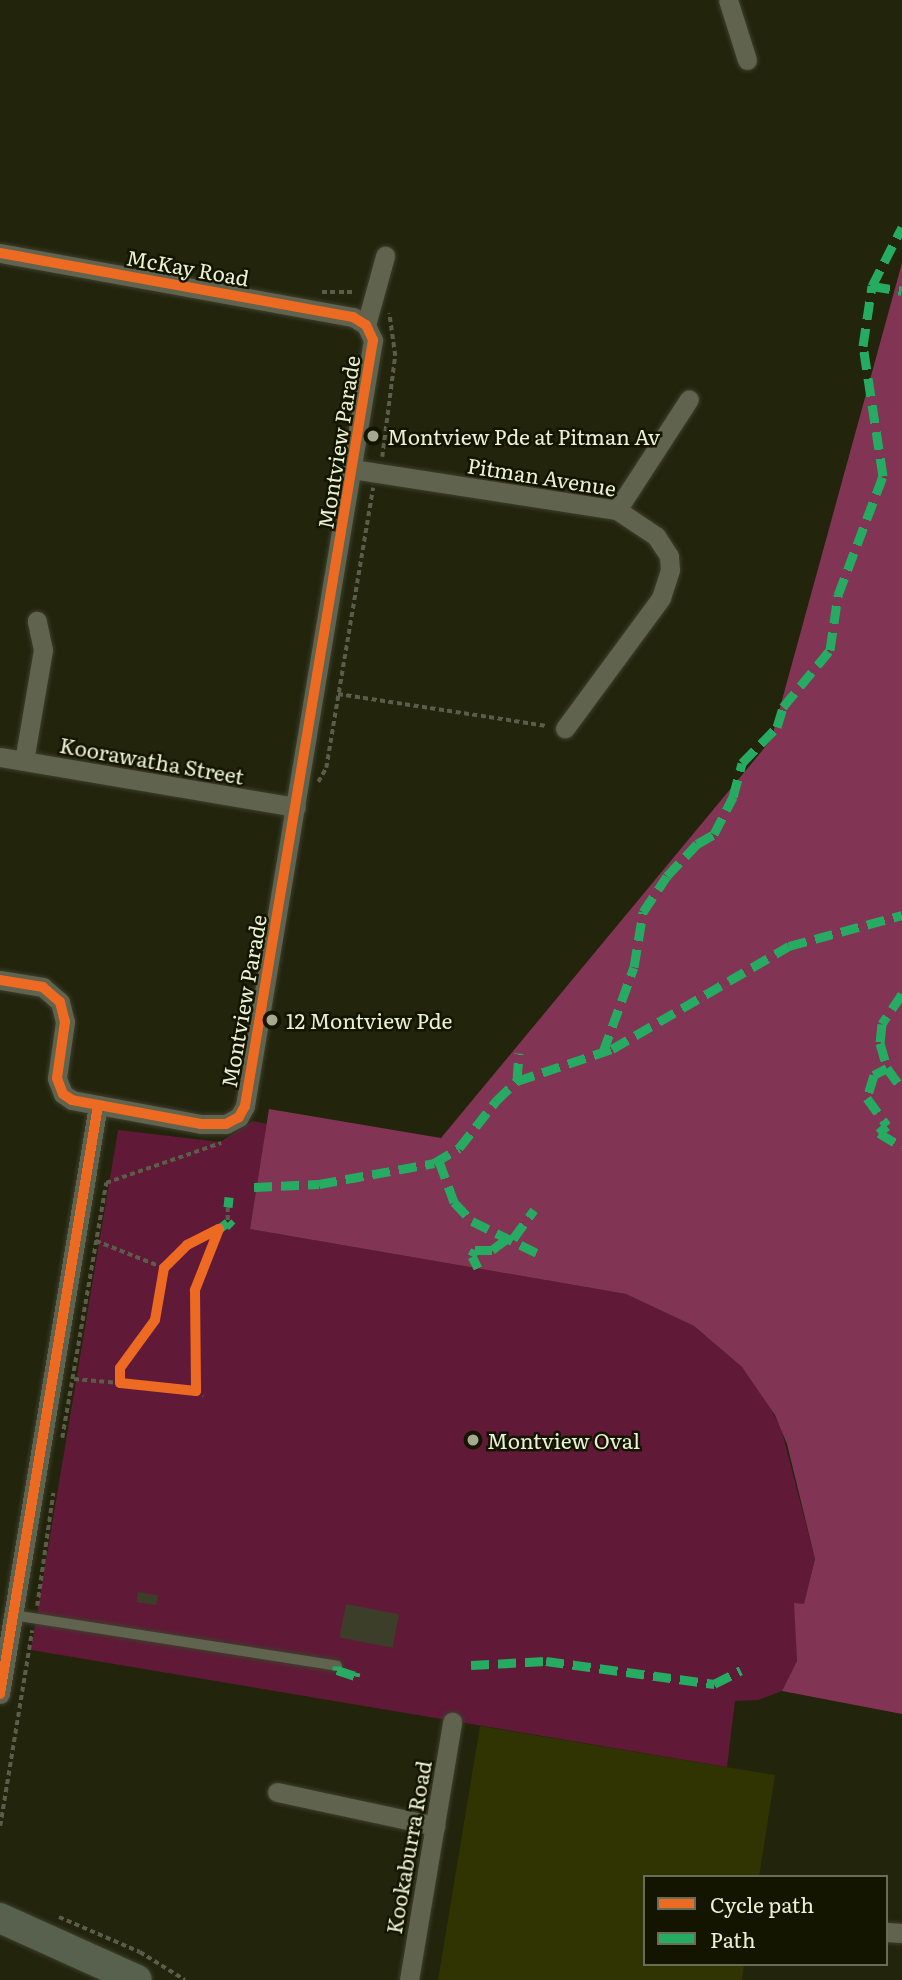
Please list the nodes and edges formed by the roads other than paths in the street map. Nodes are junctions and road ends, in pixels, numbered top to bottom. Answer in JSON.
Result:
{"nodes":[{"id":1,"x":728,"y":0,"type":"edge"},
{"id":2,"x":747,"y":60,"type":"dead end"},
{"id":3,"x":0,"y":253,"type":"edge"},
{"id":4,"x":385,"y":256,"type":"dead end"},
{"id":5,"x":366,"y":325,"type":"junction"},
{"id":6,"x":690,"y":399,"type":"dead end"},
{"id":7,"x":352,"y":468,"type":"junction"},
{"id":8,"x":617,"y":510,"type":"junction"},
{"id":9,"x":37,"y":621,"type":"dead end"},
{"id":10,"x":565,"y":728,"type":"road end"},
{"id":11,"x":0,"y":757,"type":"edge"},
{"id":12,"x":24,"y":761,"type":"junction"},
{"id":13,"x":296,"y":807,"type":"junction"},
{"id":14,"x":0,"y":980,"type":"edge"},
{"id":15,"x":97,"y":1105,"type":"junction"},
{"id":16,"x":13,"y":1615,"type":"junction"},
{"id":17,"x":337,"y":1666,"type":"dead end"},
{"id":18,"x":0,"y":1695,"type":"edge"},
{"id":19,"x":452,"y":1723,"type":"dead end"},
{"id":20,"x":277,"y":1792,"type":"dead end"},
{"id":21,"x":435,"y":1826,"type":"junction"},
{"id":22,"x":0,"y":1918,"type":"edge"},
{"id":23,"x":137,"y":1980,"type":"edge"},
{"id":24,"x":409,"y":1980,"type":"edge"}],
"edges":[{"from":1,"to":2,"type":"street"},
{"from":3,"to":5,"type":"street","name":"McKay Road"},
{"from":4,"to":5,"type":"street","name":"Montview Parade"},
{"from":5,"to":7,"type":"street","name":"Montview Parade"},
{"from":6,"to":8,"type":"street"},
{"from":7,"to":8,"type":"street","name":"Pitman Avenue"},
{"from":7,"to":13,"type":"street","name":"Montview Parade"},
{"from":8,"to":10,"type":"street","name":"Pitman Avenue"},
{"from":9,"to":12,"type":"street"},
{"from":11,"to":12,"type":"street","name":"Koorawatha Street"},
{"from":12,"to":13,"type":"street","name":"Koorawatha Street"},
{"from":13,"to":15,"type":"street","name":"Montview Parade"},
{"from":14,"to":15,"type":"street"},
{"from":15,"to":16,"type":"street"},
{"from":16,"to":17,"type":"lane"},
{"from":16,"to":18,"type":"street"},
{"from":19,"to":21,"type":"street","name":"Kookaburra Road"},
{"from":20,"to":21,"type":"street"},
{"from":21,"to":24,"type":"street","name":"Kookaburra Road"},
{"from":22,"to":23,"type":"main road"}]}
